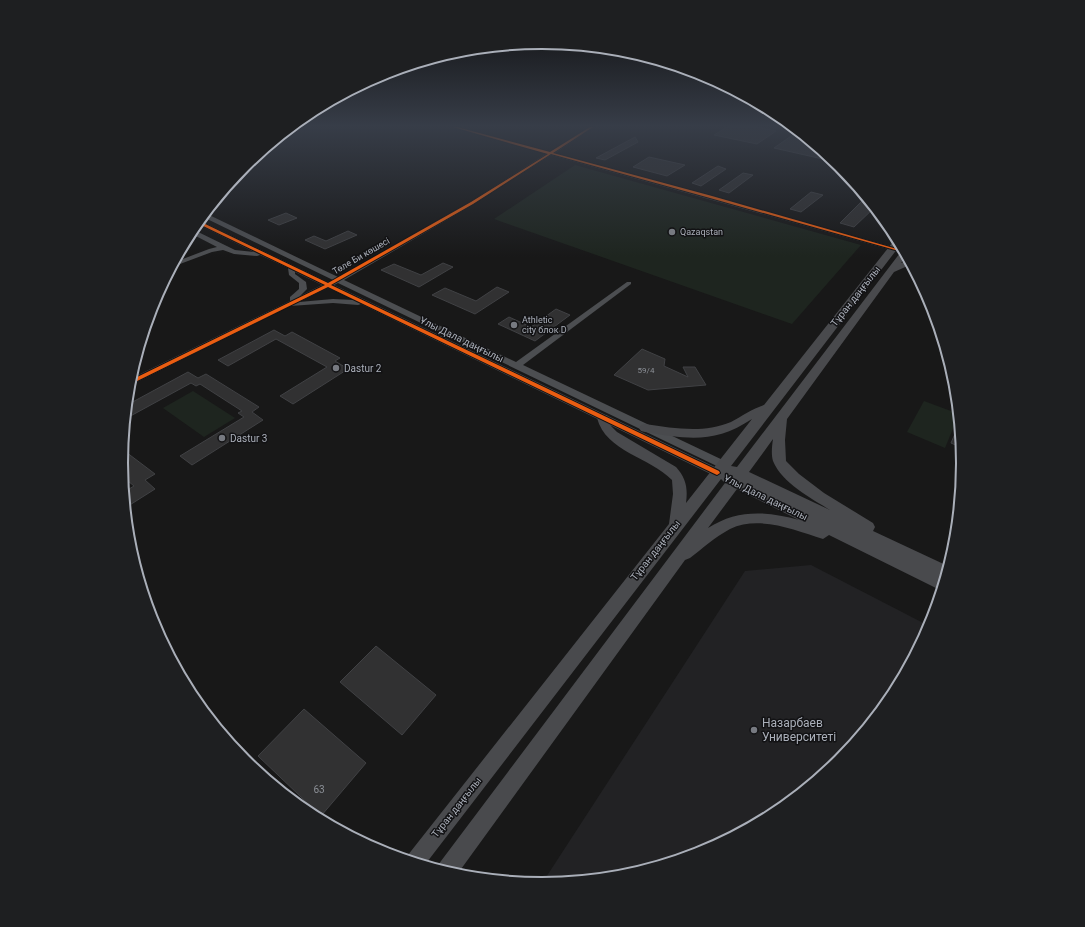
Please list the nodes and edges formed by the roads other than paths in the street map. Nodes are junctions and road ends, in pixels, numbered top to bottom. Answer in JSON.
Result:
{"nodes":[{"id":1,"x":522,"y":170,"type":"edge"},
{"id":2,"x":612,"y":170,"type":"edge"},
{"id":3,"x":209,"y":218,"type":"edge"},
{"id":4,"x":204,"y":225,"type":"edge"},
{"id":5,"x":197,"y":234,"type":"edge"},
{"id":6,"x":224,"y":248,"type":"junction"},
{"id":7,"x":896,"y":248,"type":"edge"},
{"id":8,"x":899,"y":252,"type":"edge"},
{"id":9,"x":899,"y":253,"type":"edge"},
{"id":10,"x":264,"y":254,"type":"junction"},
{"id":11,"x":181,"y":262,"type":"edge"},
{"id":12,"x":905,"y":264,"type":"edge"},
{"id":13,"x":291,"y":268,"type":"junction"},
{"id":14,"x":891,"y":270,"type":"junction"},
{"id":15,"x":338,"y":280,"type":"junction"},
{"id":16,"x":629,"y":283,"type":"dead end"},
{"id":17,"x":328,"y":285,"type":"junction"},
{"id":18,"x":367,"y":304,"type":"junction"},
{"id":19,"x":283,"y":307,"type":"junction"},
{"id":20,"x":516,"y":366,"type":"junction"},
{"id":21,"x":137,"y":379,"type":"edge"},
{"id":22,"x":769,"y":407,"type":"junction"},
{"id":23,"x":603,"y":418,"type":"junction"},
{"id":24,"x":781,"y":418,"type":"junction"},
{"id":25,"x":645,"y":428,"type":"junction"},
{"id":26,"x":720,"y":469,"type":"junction"},
{"id":27,"x":736,"y":477,"type":"junction"},
{"id":28,"x":676,"y":523,"type":"junction"},
{"id":29,"x":862,"y":545,"type":"junction"},
{"id":30,"x":906,"y":553,"type":"junction"},
{"id":31,"x":674,"y":562,"type":"junction"},
{"id":32,"x":943,"y":571,"type":"edge"},
{"id":33,"x":939,"y":583,"type":"edge"},
{"id":34,"x":417,"y":858,"type":"edge"},
{"id":35,"x":449,"y":867,"type":"edge"}],
"edges":[{"from":1,"to":15,"type":"street","name":"Төле Би көшесі"},
{"from":2,"to":7,"type":"street"},
{"from":3,"to":15,"type":"street","name":"Ұлы Дала даңғылы"},
{"from":4,"to":10,"type":"street","name":"Ұлы Дала даңғылы"},
{"from":5,"to":6,"type":"street"},
{"from":6,"to":10,"type":"street"},
{"from":6,"to":11,"type":"street"},
{"from":8,"to":22,"type":"main road","name":"Тұран даңғылы"},
{"from":9,"to":14,"type":"main road","name":"Тұран даңғылы"},
{"from":10,"to":13,"type":"street","name":"Ұлы Дала даңғылы"},
{"from":12,"to":14,"type":"main road"},
{"from":13,"to":17,"type":"street","name":"Ұлы Дала даңғылы"},
{"from":13,"to":19,"type":"street"},
{"from":14,"to":24,"type":"main road","name":"Тұран даңғылы"},
{"from":15,"to":17,"type":"street","name":"Төле Би көшесі"},
{"from":15,"to":20,"type":"street","name":"Ұлы Дала даңғылы"},
{"from":16,"to":20,"type":"street"},
{"from":17,"to":18,"type":"street","name":"Ұлы Дала даңғылы"},
{"from":17,"to":19,"type":"street","name":"Төле Би көшесі"},
{"from":18,"to":19,"type":"street"},
{"from":18,"to":23,"type":"street","name":"Ұлы Дала даңғылы"},
{"from":19,"to":21,"type":"street","name":"Төле Би көшесі"},
{"from":20,"to":25,"type":"street","name":"Ұлы Дала даңғылы"},
{"from":22,"to":25,"type":"main road"},
{"from":22,"to":26,"type":"main road","name":"Тұран даңғылы"},
{"from":23,"to":26,"type":"street","name":"Ұлы Дала даңғылы"},
{"from":23,"to":28,"type":"main road"},
{"from":24,"to":27,"type":"main road","name":"Тұран даңғылы"},
{"from":24,"to":30,"type":"main road"},
{"from":25,"to":26,"type":"street","name":"Ұлы Дала даңғылы"},
{"from":26,"to":27,"type":"main road","name":"Ұлы Дала даңғылы"},
{"from":26,"to":28,"type":"main road","name":"Тұран даңғылы"},
{"from":27,"to":29,"type":"main road","name":"Ұлы Дала даңғылы"},
{"from":27,"to":30,"type":"main road","name":"Ұлы Дала даңғылы"},
{"from":27,"to":31,"type":"main road","name":"Тұран даңғылы"},
{"from":28,"to":34,"type":"main road","name":"Тұран даңғылы"},
{"from":29,"to":31,"type":"main road"},
{"from":29,"to":33,"type":"main road","name":"Ұлы Дала даңғылы"},
{"from":30,"to":32,"type":"main road","name":"Ұлы Дала даңғылы"},
{"from":31,"to":35,"type":"main road","name":"Тұран даңғылы"}]}
